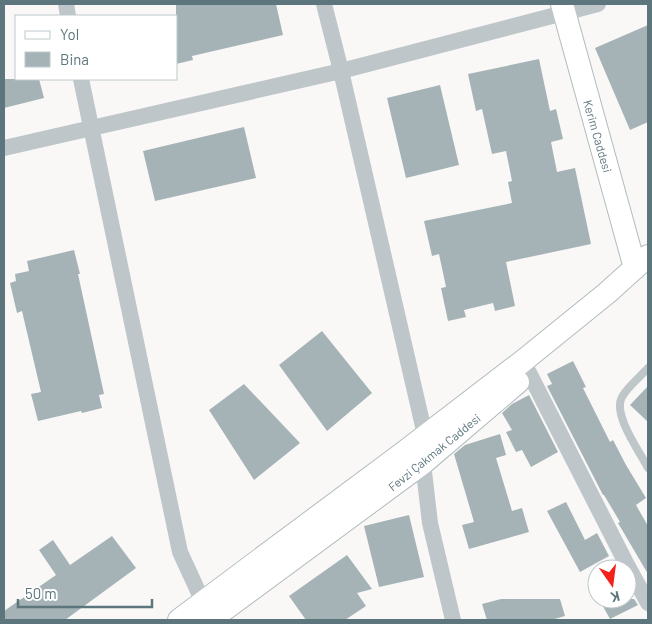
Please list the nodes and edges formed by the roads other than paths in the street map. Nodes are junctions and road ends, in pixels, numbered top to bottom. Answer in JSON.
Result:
{"nodes":[{"id":1,"x":324,"y":4,"type":"edge"},
{"id":2,"x":598,"y":4,"type":"edge"},
{"id":3,"x":563,"y":8,"type":"edge"},
{"id":4,"x":341,"y":71,"type":"junction"},
{"id":5,"x":81,"y":80,"type":"edge"},
{"id":6,"x":90,"y":128,"type":"junction"},
{"id":7,"x":4,"y":148,"type":"edge"},
{"id":8,"x":644,"y":265,"type":"edge"},
{"id":9,"x":526,"y":367,"type":"junction"},
{"id":10,"x":648,"y":368,"type":"edge"},
{"id":11,"x":425,"y":435,"type":"junction"},
{"id":12,"x":423,"y":463,"type":"junction"},
{"id":13,"x":648,"y":468,"type":"edge"},
{"id":14,"x":648,"y":603,"type":"edge"},
{"id":15,"x":207,"y":611,"type":"edge"},
{"id":16,"x":179,"y":620,"type":"edge"},
{"id":17,"x":454,"y":620,"type":"edge"}],
"edges":[{"from":1,"to":4,"type":"street"},
{"from":2,"to":3,"type":"street"},
{"from":3,"to":4,"type":"street"},
{"from":3,"to":8,"type":"street","name":"Kerim Caddesi"},
{"from":4,"to":6,"type":"street"},
{"from":4,"to":11,"type":"street"},
{"from":5,"to":6,"type":"street"},
{"from":6,"to":7,"type":"street"},
{"from":6,"to":15,"type":"street"},
{"from":8,"to":9,"type":"street","name":"Fevzi Çakmak Caddesi"},
{"from":9,"to":11,"type":"street"},
{"from":9,"to":12,"type":"street","name":"Fevzi Çakmak Caddesi"},
{"from":9,"to":14,"type":"street"},
{"from":10,"to":13,"type":"lane"},
{"from":11,"to":12,"type":"street"},
{"from":11,"to":15,"type":"street"},
{"from":12,"to":15,"type":"street","name":"Fevzi Çakmak Caddesi"},
{"from":12,"to":17,"type":"street"},
{"from":15,"to":16,"type":"street"}]}
